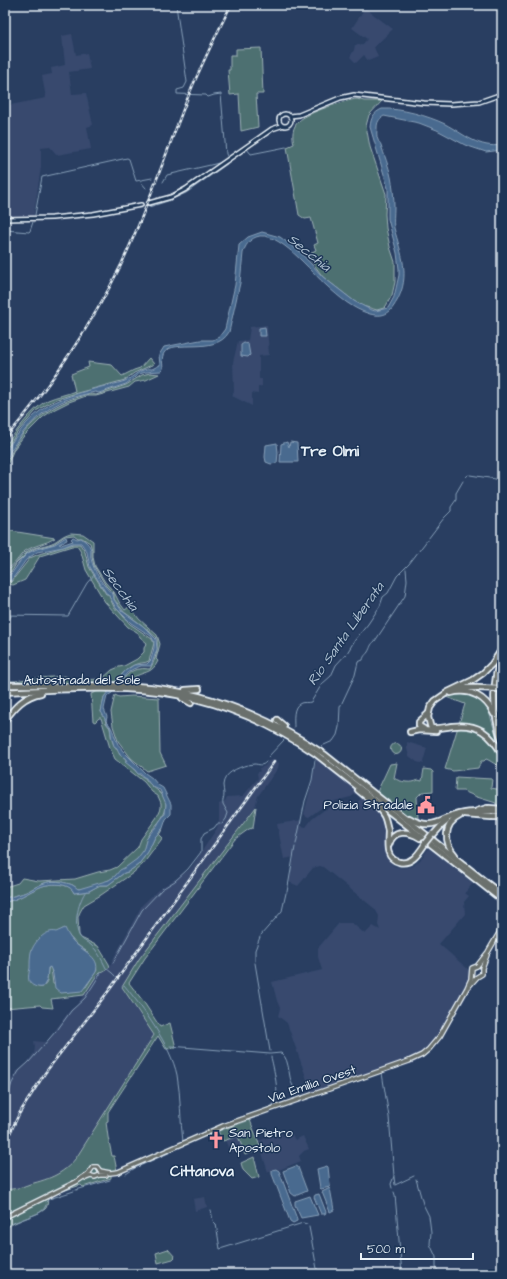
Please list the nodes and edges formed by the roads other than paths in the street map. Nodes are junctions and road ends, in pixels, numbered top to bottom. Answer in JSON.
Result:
{"nodes":[{"id":1,"x":502,"y":94,"type":"edge"},
{"id":2,"x":299,"y":115,"type":"junction"},
{"id":3,"x":290,"y":116,"type":"junction"},
{"id":4,"x":291,"y":121,"type":"junction"},
{"id":5,"x":278,"y":122,"type":"junction"},
{"id":6,"x":281,"y":126,"type":"junction"},
{"id":7,"x":272,"y":129,"type":"junction"},
{"id":8,"x":149,"y":203,"type":"tunnel mouth"},
{"id":9,"x":141,"y":205,"type":"tunnel mouth"},
{"id":10,"x":5,"y":220,"type":"edge"},
{"id":11,"x":502,"y":649,"type":"edge"},
{"id":12,"x":502,"y":653,"type":"edge"},
{"id":13,"x":502,"y":659,"type":"edge"},
{"id":14,"x":502,"y":668,"type":"edge"},
{"id":15,"x":498,"y":674,"type":"junction"},
{"id":16,"x":5,"y":685,"type":"edge"},
{"id":17,"x":72,"y":686,"type":"junction"},
{"id":18,"x":97,"y":687,"type":"junction"},
{"id":19,"x":151,"y":689,"type":"junction"},
{"id":20,"x":199,"y":689,"type":"dead end"},
{"id":21,"x":502,"y":689,"type":"edge"},
{"id":22,"x":5,"y":690,"type":"edge"},
{"id":23,"x":65,"y":690,"type":"junction"},
{"id":24,"x":453,"y":690,"type":"junction"},
{"id":25,"x":444,"y":694,"type":"junction"},
{"id":26,"x":192,"y":703,"type":"dead end"},
{"id":27,"x":430,"y":710,"type":"junction"},
{"id":28,"x":426,"y":719,"type":"junction"},
{"id":29,"x":5,"y":720,"type":"edge"},
{"id":30,"x":277,"y":720,"type":"dead end"},
{"id":31,"x":496,"y":720,"type":"junction"},
{"id":32,"x":252,"y":722,"type":"dead end"},
{"id":33,"x":428,"y":727,"type":"junction"},
{"id":34,"x":443,"y":728,"type":"junction"},
{"id":35,"x":277,"y":730,"type":"junction"},
{"id":36,"x":433,"y":731,"type":"junction"},
{"id":37,"x":502,"y":734,"type":"edge"},
{"id":38,"x":502,"y":740,"type":"edge"},
{"id":39,"x":308,"y":743,"type":"junction"},
{"id":40,"x":502,"y":754,"type":"edge"},
{"id":41,"x":502,"y":758,"type":"edge"},
{"id":42,"x":333,"y":767,"type":"junction"},
{"id":43,"x":383,"y":801,"type":"junction"},
{"id":44,"x":502,"y":809,"type":"edge"},
{"id":45,"x":491,"y":812,"type":"junction"},
{"id":46,"x":502,"y":812,"type":"edge"},
{"id":47,"x":464,"y":815,"type":"junction"},
{"id":48,"x":502,"y":817,"type":"edge"},
{"id":49,"x":450,"y":818,"type":"junction"},
{"id":50,"x":432,"y":835,"type":"junction"},
{"id":51,"x":425,"y":844,"type":"junction"},
{"id":52,"x":451,"y":860,"type":"junction"},
{"id":53,"x":475,"y":874,"type":"junction"},
{"id":54,"x":502,"y":895,"type":"edge"},
{"id":55,"x":502,"y":900,"type":"edge"},
{"id":56,"x":502,"y":928,"type":"edge"},
{"id":57,"x":488,"y":952,"type":"junction"},
{"id":58,"x":477,"y":966,"type":"junction"},
{"id":59,"x":482,"y":968,"type":"junction"},
{"id":60,"x":472,"y":974,"type":"junction"},
{"id":61,"x":477,"y":977,"type":"junction"},
{"id":62,"x":468,"y":988,"type":"junction"},
{"id":63,"x":100,"y":1173,"type":"junction"},
{"id":64,"x":90,"y":1174,"type":"junction"},
{"id":65,"x":5,"y":1217,"type":"edge"}],
"edges":[{"from":1,"to":2,"type":"main road"},
{"from":2,"to":3,"type":"main road"},
{"from":2,"to":4,"type":"main road"},
{"from":3,"to":4,"type":"main road"},
{"from":3,"to":5,"type":"main road"},
{"from":4,"to":6,"type":"main road"},
{"from":5,"to":6,"type":"main road"},
{"from":5,"to":7,"type":"main road"},
{"from":6,"to":7,"type":"main road"},
{"from":7,"to":8,"type":"main road"},
{"from":9,"to":10,"type":"main road"},
{"from":11,"to":24,"type":"highway"},
{"from":12,"to":31,"type":"highway"},
{"from":13,"to":15,"type":"highway"},
{"from":14,"to":15,"type":"highway"},
{"from":15,"to":37,"type":"highway"},
{"from":16,"to":17,"type":"highway"},
{"from":17,"to":18,"type":"highway","name":"Autostrada del Sole"},
{"from":17,"to":22,"type":"highway","name":"Autostrada del Sole"},
{"from":18,"to":19,"type":"highway","name":"Autostrada del Sole"},
{"from":18,"to":23,"type":"highway","name":"Autostrada del Sole"},
{"from":19,"to":20,"type":"highway"},
{"from":19,"to":26,"type":"highway"},
{"from":19,"to":35,"type":"highway","name":"Autostrada del Sole"},
{"from":19,"to":39,"type":"highway","name":"Autostrada del Sole"},
{"from":21,"to":24,"type":"highway","bridge":true},
{"from":22,"to":23,"type":"highway","name":"Autostrada del Sole"},
{"from":23,"to":29,"type":"highway"},
{"from":24,"to":25,"type":"highway"},
{"from":25,"to":27,"type":"highway"},
{"from":25,"to":31,"type":"highway"},
{"from":27,"to":28,"type":"highway"},
{"from":27,"to":34,"type":"highway"},
{"from":27,"to":36,"type":"highway"},
{"from":28,"to":33,"type":"highway"},
{"from":28,"to":33,"type":"highway"},
{"from":30,"to":39,"type":"highway"},
{"from":31,"to":38,"type":"highway"},
{"from":32,"to":35,"type":"highway"},
{"from":33,"to":34,"type":"highway"},
{"from":33,"to":36,"type":"highway"},
{"from":34,"to":40,"type":"highway"},
{"from":35,"to":42,"type":"highway","name":"Autostrada del Sole"},
{"from":36,"to":41,"type":"highway"},
{"from":39,"to":43,"type":"highway","name":"Autostrada del Sole"},
{"from":42,"to":51,"type":"highway"},
{"from":42,"to":52,"type":"highway","name":"Autostrada del Sole"},
{"from":43,"to":49,"type":"highway"},
{"from":43,"to":53,"type":"highway","name":"Autostrada del Sole"},
{"from":44,"to":45,"type":"highway"},
{"from":45,"to":46,"type":"highway"},
{"from":45,"to":47,"type":"highway"},
{"from":45,"to":48,"type":"highway"},
{"from":45,"to":49,"type":"highway"},
{"from":47,"to":50,"type":"highway"},
{"from":47,"to":53,"type":"highway"},
{"from":49,"to":50,"type":"highway"},
{"from":50,"to":51,"type":"highway","bridge":true},
{"from":51,"to":52,"type":"highway"},
{"from":52,"to":55,"type":"highway","name":"Autostrada del Sole"},
{"from":53,"to":54,"type":"highway","name":"Autostrada del Sole"},
{"from":56,"to":57,"type":"main road"},
{"from":57,"to":58,"type":"main road"},
{"from":57,"to":59,"type":"main road"},
{"from":58,"to":59,"type":"main road"},
{"from":58,"to":60,"type":"main road"},
{"from":59,"to":61,"type":"main road"},
{"from":60,"to":61,"type":"main road"},
{"from":60,"to":62,"type":"main road"},
{"from":61,"to":62,"type":"main road"},
{"from":62,"to":63,"type":"main road","name":"Via Emilia Ovest"},
{"from":63,"to":64,"type":"main road"},
{"from":63,"to":64,"type":"main road"},
{"from":64,"to":65,"type":"main road"}]}
